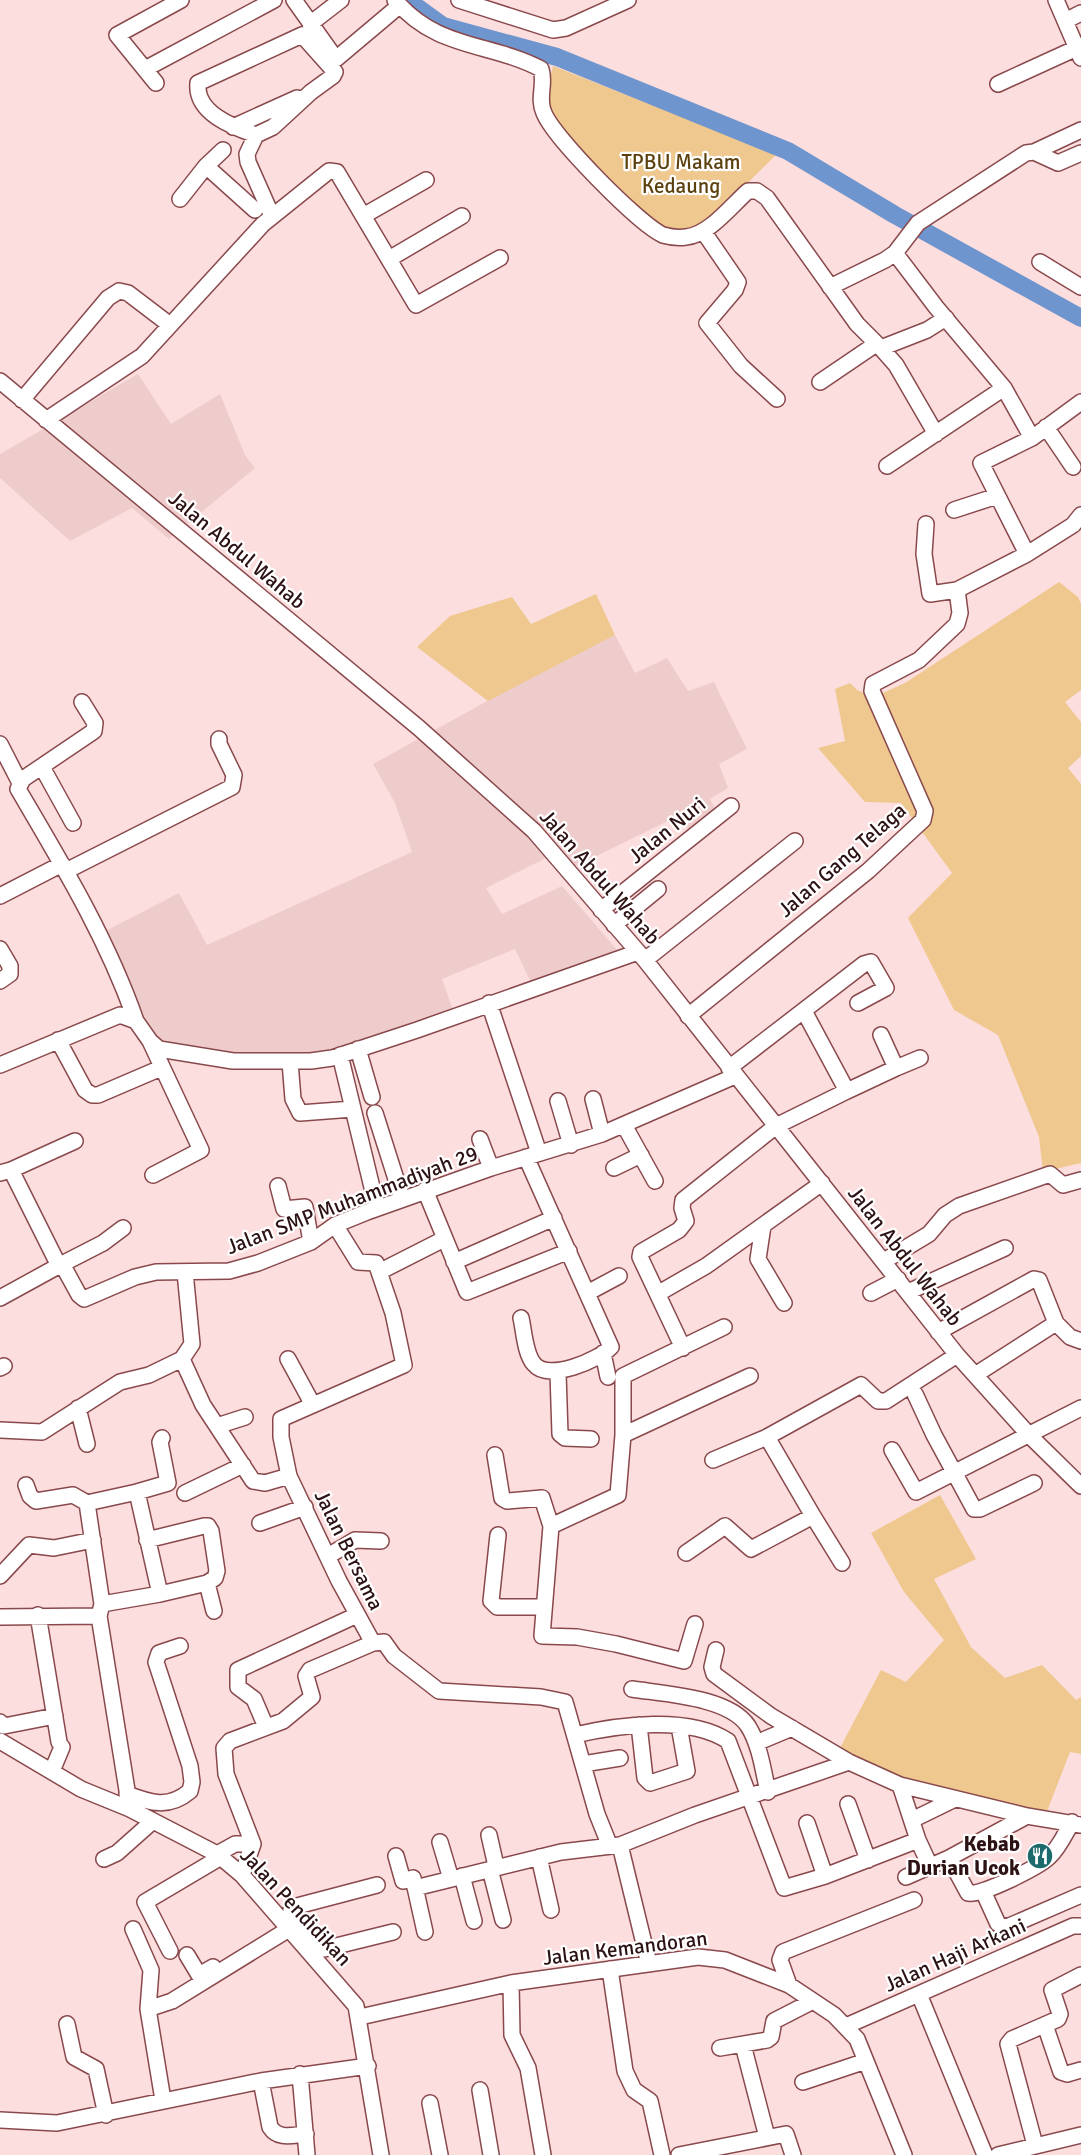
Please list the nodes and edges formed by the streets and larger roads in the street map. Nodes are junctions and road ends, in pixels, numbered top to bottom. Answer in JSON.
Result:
{"nodes":[{"id":1,"x":181,"y":0,"type":"edge"},
{"id":2,"x":274,"y":0,"type":"edge"},
{"id":3,"x":294,"y":0,"type":"edge"},
{"id":4,"x":341,"y":0,"type":"edge"},
{"id":5,"x":459,"y":0,"type":"edge"},
{"id":6,"x":628,"y":0,"type":"edge"},
{"id":7,"x":1057,"y":0,"type":"edge"},
{"id":8,"x":394,"y":5,"type":"edge"},
{"id":9,"x":1081,"y":13,"type":"edge"},
{"id":10,"x":1067,"y":20,"type":"junction"},
{"id":11,"x":310,"y":24,"type":"junction"},
{"id":12,"x":1080,"y":50,"type":"edge"},
{"id":13,"x":145,"y":69,"type":"junction"},
{"id":14,"x":156,"y":82,"type":"dead end"},
{"id":15,"x":998,"y":84,"type":"dead end"},
{"id":16,"x":311,"y":92,"type":"junction"},
{"id":17,"x":233,"y":127,"type":"junction"},
{"id":18,"x":1081,"y":130,"type":"edge"},
{"id":19,"x":252,"y":144,"type":"junction"},
{"id":20,"x":224,"y":150,"type":"dead end"},
{"id":21,"x":1034,"y":153,"type":"junction"},
{"id":22,"x":1081,"y":153,"type":"edge"},
{"id":23,"x":206,"y":166,"type":"junction"},
{"id":24,"x":426,"y":180,"type":"dead end"},
{"id":25,"x":258,"y":186,"type":"junction"},
{"id":26,"x":238,"y":195,"type":"junction"},
{"id":27,"x":180,"y":199,"type":"dead end"},
{"id":28,"x":255,"y":210,"type":"dead end"},
{"id":29,"x":272,"y":216,"type":"junction"},
{"id":30,"x":363,"y":216,"type":"junction"},
{"id":31,"x":462,"y":216,"type":"dead end"},
{"id":32,"x":703,"y":231,"type":"junction"},
{"id":33,"x":895,"y":253,"type":"junction"},
{"id":34,"x":500,"y":258,"type":"dead end"},
{"id":35,"x":389,"y":259,"type":"junction"},
{"id":36,"x":1040,"y":262,"type":"dead end"},
{"id":37,"x":1081,"y":286,"type":"edge"},
{"id":38,"x":830,"y":287,"type":"junction"},
{"id":39,"x":945,"y":318,"type":"junction"},
{"id":40,"x":170,"y":326,"type":"junction"},
{"id":41,"x":878,"y":346,"type":"junction"},
{"id":42,"x":0,"y":381,"type":"edge"},
{"id":43,"x":820,"y":382,"type":"dead end"},
{"id":44,"x":1004,"y":388,"type":"junction"},
{"id":45,"x":777,"y":399,"type":"dead end"},
{"id":46,"x":22,"y":400,"type":"junction"},
{"id":47,"x":1081,"y":402,"type":"edge"},
{"id":48,"x":46,"y":420,"type":"junction"},
{"id":49,"x":1046,"y":428,"type":"junction"},
{"id":50,"x":936,"y":434,"type":"junction"},
{"id":51,"x":1032,"y":438,"type":"junction"},
{"id":52,"x":887,"y":466,"type":"dead end"},
{"id":53,"x":1073,"y":467,"type":"dead end"},
{"id":54,"x":997,"y":496,"type":"junction"},
{"id":55,"x":954,"y":510,"type":"dead end"},
{"id":56,"x":1081,"y":515,"type":"edge"},
{"id":57,"x":926,"y":524,"type":"dead end"},
{"id":58,"x":1028,"y":554,"type":"junction"},
{"id":59,"x":957,"y":590,"type":"junction"},
{"id":60,"x":82,"y":702,"type":"dead end"},
{"id":61,"x":219,"y":739,"type":"dead end"},
{"id":62,"x":0,"y":744,"type":"edge"},
{"id":63,"x":42,"y":766,"type":"junction"},
{"id":64,"x":20,"y":783,"type":"junction"},
{"id":65,"x":731,"y":806,"type":"dead end"},
{"id":66,"x":73,"y":823,"type":"dead end"},
{"id":67,"x":795,"y":841,"type":"dead end"},
{"id":68,"x":64,"y":867,"type":"junction"},
{"id":69,"x":658,"y":889,"type":"dead end"},
{"id":70,"x":0,"y":896,"type":"edge"},
{"id":71,"x":601,"y":910,"type":"junction"},
{"id":72,"x":614,"y":925,"type":"junction"},
{"id":73,"x":0,"y":948,"type":"edge"},
{"id":74,"x":641,"y":956,"type":"junction"},
{"id":75,"x":0,"y":981,"type":"edge"},
{"id":76,"x":858,"y":1003,"type":"dead end"},
{"id":77,"x":489,"y":1004,"type":"junction"},
{"id":78,"x":804,"y":1011,"type":"junction"},
{"id":79,"x":688,"y":1016,"type":"junction"},
{"id":80,"x":136,"y":1021,"type":"junction"},
{"id":81,"x":881,"y":1035,"type":"dead end"},
{"id":82,"x":58,"y":1040,"type":"junction"},
{"id":83,"x":150,"y":1041,"type":"junction"},
{"id":84,"x":358,"y":1049,"type":"junction"},
{"id":85,"x":340,"y":1055,"type":"junction"},
{"id":86,"x":920,"y":1058,"type":"dead end"},
{"id":87,"x":290,"y":1062,"type":"junction"},
{"id":88,"x":0,"y":1065,"type":"edge"},
{"id":89,"x":161,"y":1068,"type":"junction"},
{"id":90,"x":896,"y":1068,"type":"junction"},
{"id":91,"x":732,"y":1072,"type":"junction"},
{"id":92,"x":847,"y":1091,"type":"junction"},
{"id":93,"x":372,"y":1097,"type":"dead end"},
{"id":94,"x":593,"y":1099,"type":"dead end"},
{"id":95,"x":558,"y":1101,"type":"dead end"},
{"id":96,"x":353,"y":1108,"type":"junction"},
{"id":97,"x":375,"y":1113,"type":"dead end"},
{"id":98,"x":624,"y":1125,"type":"junction"},
{"id":99,"x":776,"y":1126,"type":"junction"},
{"id":100,"x":602,"y":1134,"type":"junction"},
{"id":101,"x":480,"y":1138,"type":"dead end"},
{"id":102,"x":75,"y":1141,"type":"dead end"},
{"id":103,"x":571,"y":1144,"type":"junction"},
{"id":104,"x":533,"y":1155,"type":"junction"},
{"id":105,"x":641,"y":1155,"type":"junction"},
{"id":106,"x":491,"y":1168,"type":"junction"},
{"id":107,"x":614,"y":1168,"type":"dead end"},
{"id":108,"x":5,"y":1171,"type":"edge"},
{"id":109,"x":153,"y":1175,"type":"dead end"},
{"id":110,"x":1081,"y":1180,"type":"edge"},
{"id":111,"x":655,"y":1181,"type":"dead end"},
{"id":112,"x":822,"y":1183,"type":"junction"},
{"id":113,"x":278,"y":1186,"type":"dead end"},
{"id":114,"x":425,"y":1190,"type":"junction"},
{"id":115,"x":402,"y":1198,"type":"junction"},
{"id":116,"x":377,"y":1208,"type":"junction"},
{"id":117,"x":554,"y":1218,"type":"junction"},
{"id":118,"x":335,"y":1225,"type":"junction"},
{"id":119,"x":763,"y":1226,"type":"junction"},
{"id":120,"x":123,"y":1228,"type":"dead end"},
{"id":121,"x":444,"y":1239,"type":"junction"},
{"id":122,"x":310,"y":1242,"type":"junction"},
{"id":123,"x":1005,"y":1248,"type":"dead end"},
{"id":124,"x":569,"y":1251,"type":"junction"},
{"id":125,"x":884,"y":1261,"type":"junction"},
{"id":126,"x":454,"y":1262,"type":"junction"},
{"id":127,"x":61,"y":1265,"type":"junction"},
{"id":128,"x":185,"y":1272,"type":"junction"},
{"id":129,"x":379,"y":1272,"type":"junction"},
{"id":130,"x":619,"y":1276,"type":"dead end"},
{"id":131,"x":898,"y":1279,"type":"junction"},
{"id":132,"x":589,"y":1292,"type":"junction"},
{"id":133,"x":908,"y":1292,"type":"junction"},
{"id":134,"x":659,"y":1293,"type":"junction"},
{"id":135,"x":871,"y":1293,"type":"dead end"},
{"id":136,"x":0,"y":1298,"type":"edge"},
{"id":137,"x":784,"y":1303,"type":"dead end"},
{"id":138,"x":521,"y":1318,"type":"dead end"},
{"id":139,"x":1056,"y":1323,"type":"junction"},
{"id":140,"x":724,"y":1327,"type":"dead end"},
{"id":141,"x":938,"y":1332,"type":"junction"},
{"id":142,"x":1081,"y":1341,"type":"edge"},
{"id":143,"x":683,"y":1348,"type":"junction"},
{"id":144,"x":603,"y":1353,"type":"junction"},
{"id":145,"x":957,"y":1355,"type":"junction"},
{"id":146,"x":182,"y":1359,"type":"junction"},
{"id":147,"x":288,"y":1359,"type":"dead end"},
{"id":148,"x":558,"y":1373,"type":"junction"},
{"id":149,"x":975,"y":1375,"type":"junction"},
{"id":150,"x":750,"y":1376,"type":"dead end"},
{"id":151,"x":608,"y":1377,"type":"dead end"},
{"id":152,"x":915,"y":1394,"type":"dead end"},
{"id":153,"x":313,"y":1405,"type":"junction"},
{"id":154,"x":78,"y":1408,"type":"junction"},
{"id":155,"x":1081,"y":1408,"type":"edge"},
{"id":156,"x":245,"y":1417,"type":"dead end"},
{"id":157,"x":217,"y":1426,"type":"junction"},
{"id":158,"x":0,"y":1430,"type":"edge"},
{"id":159,"x":623,"y":1435,"type":"junction"},
{"id":160,"x":1029,"y":1435,"type":"junction"},
{"id":161,"x":767,"y":1437,"type":"junction"},
{"id":162,"x":162,"y":1438,"type":"dead end"},
{"id":163,"x":591,"y":1439,"type":"dead end"},
{"id":164,"x":87,"y":1444,"type":"dead end"},
{"id":165,"x":892,"y":1450,"type":"dead end"},
{"id":166,"x":495,"y":1455,"type":"dead end"},
{"id":167,"x":713,"y":1460,"type":"dead end"},
{"id":168,"x":243,"y":1465,"type":"junction"},
{"id":169,"x":954,"y":1473,"type":"junction"},
{"id":170,"x":289,"y":1476,"type":"junction"},
{"id":171,"x":1034,"y":1484,"type":"dead end"},
{"id":172,"x":26,"y":1485,"type":"dead end"},
{"id":173,"x":1081,"y":1486,"type":"edge"},
{"id":174,"x":137,"y":1492,"type":"junction"},
{"id":175,"x":185,"y":1493,"type":"dead end"},
{"id":176,"x":87,"y":1503,"type":"junction"},
{"id":177,"x":305,"y":1507,"type":"junction"},
{"id":178,"x":813,"y":1516,"type":"junction"},
{"id":179,"x":260,"y":1523,"type":"dead end"},
{"id":180,"x":551,"y":1526,"type":"junction"},
{"id":181,"x":498,"y":1535,"type":"dead end"},
{"id":182,"x":93,"y":1540,"type":"junction"},
{"id":183,"x":147,"y":1540,"type":"junction"},
{"id":184,"x":381,"y":1541,"type":"dead end"},
{"id":185,"x":686,"y":1553,"type":"dead end"},
{"id":186,"x":328,"y":1556,"type":"junction"},
{"id":187,"x":843,"y":1563,"type":"dead end"},
{"id":188,"x":0,"y":1576,"type":"edge"},
{"id":189,"x":207,"y":1583,"type":"junction"},
{"id":190,"x":160,"y":1594,"type":"junction"},
{"id":191,"x":543,"y":1606,"type":"junction"},
{"id":192,"x":101,"y":1610,"type":"junction"},
{"id":193,"x":214,"y":1611,"type":"dead end"},
{"id":194,"x":38,"y":1615,"type":"junction"},
{"id":195,"x":357,"y":1616,"type":"junction"},
{"id":196,"x":0,"y":1617,"type":"edge"},
{"id":197,"x":695,"y":1624,"type":"dead end"},
{"id":198,"x":373,"y":1643,"type":"junction"},
{"id":199,"x":180,"y":1646,"type":"dead end"},
{"id":200,"x":716,"y":1650,"type":"dead end"},
{"id":201,"x":724,"y":1681,"type":"junction"},
{"id":202,"x":632,"y":1689,"type":"dead end"},
{"id":203,"x":712,"y":1702,"type":"junction"},
{"id":204,"x":55,"y":1716,"type":"junction"},
{"id":205,"x":0,"y":1722,"type":"edge"},
{"id":206,"x":639,"y":1725,"type":"junction"},
{"id":207,"x":679,"y":1726,"type":"junction"},
{"id":208,"x":266,"y":1727,"type":"junction"},
{"id":209,"x":792,"y":1728,"type":"junction"},
{"id":210,"x":575,"y":1735,"type":"junction"},
{"id":211,"x":0,"y":1741,"type":"edge"},
{"id":212,"x":756,"y":1743,"type":"junction"},
{"id":213,"x":620,"y":1758,"type":"dead end"},
{"id":214,"x":849,"y":1762,"type":"junction"},
{"id":215,"x":583,"y":1764,"type":"junction"},
{"id":216,"x":51,"y":1771,"type":"junction"},
{"id":217,"x":900,"y":1785,"type":"junction"},
{"id":218,"x":768,"y":1792,"type":"junction"},
{"id":219,"x":748,"y":1797,"type":"junction"},
{"id":220,"x":956,"y":1799,"type":"junction"},
{"id":221,"x":128,"y":1801,"type":"junction"},
{"id":222,"x":848,"y":1804,"type":"dead end"},
{"id":223,"x":1027,"y":1816,"type":"junction"},
{"id":224,"x":912,"y":1820,"type":"junction"},
{"id":225,"x":153,"y":1821,"type":"junction"},
{"id":226,"x":807,"y":1823,"type":"dead end"},
{"id":227,"x":1077,"y":1823,"type":"edge"},
{"id":228,"x":489,"y":1835,"type":"dead end"},
{"id":229,"x":918,"y":1840,"type":"junction"},
{"id":230,"x":440,"y":1842,"type":"dead end"},
{"id":231,"x":254,"y":1844,"type":"junction"},
{"id":232,"x":615,"y":1844,"type":"junction"},
{"id":233,"x":219,"y":1855,"type":"junction"},
{"id":234,"x":396,"y":1856,"type":"dead end"},
{"id":235,"x":539,"y":1857,"type":"junction"},
{"id":236,"x":949,"y":1858,"type":"junction"},
{"id":237,"x":104,"y":1859,"type":"dead end"},
{"id":238,"x":867,"y":1860,"type":"junction"},
{"id":239,"x":930,"y":1866,"type":"junction"},
{"id":240,"x":493,"y":1867,"type":"junction"},
{"id":241,"x":825,"y":1876,"type":"junction"},
{"id":242,"x":456,"y":1877,"type":"junction"},
{"id":243,"x":906,"y":1877,"type":"dead end"},
{"id":244,"x":245,"y":1883,"type":"junction"},
{"id":245,"x":377,"y":1885,"type":"dead end"},
{"id":246,"x":415,"y":1888,"type":"junction"},
{"id":247,"x":983,"y":1892,"type":"junction"},
{"id":248,"x":1081,"y":1895,"type":"edge"},
{"id":249,"x":914,"y":1900,"type":"dead end"},
{"id":250,"x":551,"y":1910,"type":"dead end"},
{"id":251,"x":503,"y":1920,"type":"dead end"},
{"id":252,"x":474,"y":1921,"type":"dead end"},
{"id":253,"x":288,"y":1924,"type":"junction"},
{"id":254,"x":1081,"y":1926,"type":"edge"},
{"id":255,"x":133,"y":1929,"type":"dead end"},
{"id":256,"x":393,"y":1932,"type":"dead end"},
{"id":257,"x":425,"y":1932,"type":"dead end"},
{"id":258,"x":170,"y":1951,"type":"dead end"},
{"id":259,"x":187,"y":1955,"type":"dead end"},
{"id":260,"x":649,"y":1964,"type":"junction"},
{"id":261,"x":610,"y":1969,"type":"junction"},
{"id":262,"x":1081,"y":1975,"type":"edge"},
{"id":263,"x":511,"y":1983,"type":"junction"},
{"id":264,"x":789,"y":1985,"type":"junction"},
{"id":265,"x":919,"y":1994,"type":"junction"},
{"id":266,"x":813,"y":2001,"type":"junction"},
{"id":267,"x":148,"y":2009,"type":"junction"},
{"id":268,"x":360,"y":2018,"type":"junction"},
{"id":269,"x":67,"y":2024,"type":"dead end"},
{"id":270,"x":1046,"y":2025,"type":"junction"},
{"id":271,"x":846,"y":2026,"type":"junction"},
{"id":272,"x":743,"y":2045,"type":"junction"},
{"id":273,"x":720,"y":2048,"type":"dead end"},
{"id":274,"x":866,"y":2061,"type":"junction"},
{"id":275,"x":368,"y":2067,"type":"junction"},
{"id":276,"x":1081,"y":2070,"type":"edge"},
{"id":277,"x":300,"y":2074,"type":"junction"},
{"id":278,"x":261,"y":2081,"type":"junction"},
{"id":279,"x":803,"y":2082,"type":"dead end"},
{"id":280,"x":480,"y":2090,"type":"dead end"},
{"id":281,"x":163,"y":2100,"type":"junction"},
{"id":282,"x":430,"y":2103,"type":"dead end"},
{"id":283,"x":106,"y":2115,"type":"junction"},
{"id":284,"x":0,"y":2120,"type":"edge"},
{"id":285,"x":306,"y":2134,"type":"junction"},
{"id":286,"x":1081,"y":2135,"type":"edge"},
{"id":287,"x":767,"y":2137,"type":"junction"},
{"id":288,"x":1035,"y":2145,"type":"junction"},
{"id":289,"x":307,"y":2155,"type":"edge"},
{"id":290,"x":381,"y":2155,"type":"edge"},
{"id":291,"x":440,"y":2155,"type":"edge"},
{"id":292,"x":491,"y":2155,"type":"edge"},
{"id":293,"x":543,"y":2155,"type":"edge"},
{"id":294,"x":662,"y":2155,"type":"edge"},
{"id":295,"x":680,"y":2155,"type":"edge"},
{"id":296,"x":793,"y":2155,"type":"edge"},
{"id":297,"x":904,"y":2155,"type":"edge"},
{"id":298,"x":985,"y":2155,"type":"edge"},
{"id":299,"x":998,"y":2155,"type":"edge"}],
"edges":[{"from":1,"to":13,"type":"street"},
{"from":2,"to":13,"type":"street"},
{"from":3,"to":11,"type":"street"},
{"from":4,"to":11,"type":"street"},
{"from":5,"to":6,"type":"street"},
{"from":7,"to":10,"type":"street"},
{"from":8,"to":11,"type":"street"},
{"from":8,"to":32,"type":"street"},
{"from":9,"to":10,"type":"street"},
{"from":10,"to":12,"type":"street"},
{"from":12,"to":15,"type":"street"},
{"from":13,"to":14,"type":"street"},
{"from":16,"to":17,"type":"street"},
{"from":16,"to":17,"type":"street"},
{"from":16,"to":19,"type":"street"},
{"from":17,"to":19,"type":"street"},
{"from":18,"to":21,"type":"street"},
{"from":19,"to":25,"type":"street"},
{"from":20,"to":23,"type":"street"},
{"from":21,"to":22,"type":"street"},
{"from":21,"to":33,"type":"street"},
{"from":23,"to":26,"type":"street"},
{"from":23,"to":27,"type":"street"},
{"from":24,"to":30,"type":"street"},
{"from":25,"to":26,"type":"street"},
{"from":25,"to":29,"type":"street"},
{"from":26,"to":28,"type":"street"},
{"from":29,"to":30,"type":"street"},
{"from":29,"to":40,"type":"street"},
{"from":30,"to":35,"type":"street"},
{"from":31,"to":35,"type":"street"},
{"from":32,"to":38,"type":"street"},
{"from":32,"to":45,"type":"street"},
{"from":33,"to":38,"type":"street"},
{"from":33,"to":39,"type":"street"},
{"from":34,"to":35,"type":"street"},
{"from":36,"to":37,"type":"street"},
{"from":38,"to":41,"type":"street"},
{"from":39,"to":41,"type":"street"},
{"from":39,"to":44,"type":"street"},
{"from":40,"to":46,"type":"street"},
{"from":40,"to":48,"type":"street"},
{"from":41,"to":43,"type":"street"},
{"from":41,"to":50,"type":"street"},
{"from":42,"to":46,"type":"street","name":"Jalan Abdul Wahab"},
{"from":44,"to":50,"type":"street"},
{"from":44,"to":51,"type":"street"},
{"from":46,"to":48,"type":"street","name":"Jalan Abdul Wahab"},
{"from":47,"to":49,"type":"street"},
{"from":48,"to":71,"type":"street","name":"Jalan Abdul Wahab"},
{"from":49,"to":51,"type":"street"},
{"from":49,"to":53,"type":"street"},
{"from":50,"to":52,"type":"street"},
{"from":51,"to":54,"type":"street"},
{"from":54,"to":55,"type":"street"},
{"from":54,"to":58,"type":"street"},
{"from":56,"to":58,"type":"street"},
{"from":57,"to":59,"type":"street"},
{"from":58,"to":59,"type":"street"},
{"from":59,"to":79,"type":"street","name":"Jalan Gang Telaga"},
{"from":60,"to":63,"type":"street"},
{"from":61,"to":68,"type":"street"},
{"from":62,"to":64,"type":"street"},
{"from":63,"to":64,"type":"street"},
{"from":63,"to":66,"type":"street"},
{"from":64,"to":68,"type":"street"},
{"from":65,"to":71,"type":"street","name":"Jalan Nuri"},
{"from":67,"to":74,"type":"street"},
{"from":68,"to":70,"type":"street"},
{"from":68,"to":80,"type":"street"},
{"from":69,"to":72,"type":"street"},
{"from":71,"to":72,"type":"street","name":"Jalan Abdul Wahab"},
{"from":72,"to":74,"type":"street","name":"Jalan Abdul Wahab"},
{"from":73,"to":75,"type":"street"},
{"from":74,"to":77,"type":"street"},
{"from":74,"to":79,"type":"street","name":"Jalan Abdul Wahab"},
{"from":76,"to":78,"type":"street","name":"Jalan SMP Muhammadiyah 29"},
{"from":77,"to":84,"type":"street"},
{"from":77,"to":104,"type":"street"},
{"from":78,"to":91,"type":"street","name":"Jalan SMP Muhammadiyah 29"},
{"from":78,"to":92,"type":"street"},
{"from":79,"to":91,"type":"street","name":"Jalan Abdul Wahab"},
{"from":80,"to":82,"type":"street"},
{"from":80,"to":83,"type":"street"},
{"from":81,"to":90,"type":"street"},
{"from":82,"to":88,"type":"street"},
{"from":82,"to":89,"type":"street"},
{"from":83,"to":87,"type":"street"},
{"from":83,"to":89,"type":"street"},
{"from":84,"to":85,"type":"street"},
{"from":84,"to":93,"type":"street"},
{"from":85,"to":87,"type":"street"},
{"from":85,"to":96,"type":"street"},
{"from":86,"to":90,"type":"street"},
{"from":87,"to":96,"type":"street"},
{"from":89,"to":109,"type":"street"},
{"from":90,"to":92,"type":"street"},
{"from":91,"to":98,"type":"street","name":"Jalan SMP Muhammadiyah 29"},
{"from":91,"to":99,"type":"street","name":"Jalan Abdul Wahab"},
{"from":92,"to":99,"type":"street"},
{"from":94,"to":100,"type":"street"},
{"from":95,"to":103,"type":"street"},
{"from":96,"to":116,"type":"street"},
{"from":97,"to":115,"type":"street"},
{"from":98,"to":100,"type":"street","name":"Jalan SMP Muhammadiyah 29"},
{"from":98,"to":105,"type":"street"},
{"from":99,"to":112,"type":"street","name":"Jalan Abdul Wahab"},
{"from":99,"to":134,"type":"street"},
{"from":100,"to":103,"type":"street","name":"Jalan SMP Muhammadiyah 29"},
{"from":101,"to":106,"type":"street"},
{"from":102,"to":108,"type":"street"},
{"from":103,"to":104,"type":"street","name":"Jalan SMP Muhammadiyah 29"},
{"from":104,"to":106,"type":"street","name":"Jalan SMP Muhammadiyah 29"},
{"from":104,"to":117,"type":"street"},
{"from":105,"to":107,"type":"street"},
{"from":105,"to":111,"type":"street"},
{"from":106,"to":114,"type":"street","name":"Jalan SMP Muhammadiyah 29"},
{"from":108,"to":127,"type":"street"},
{"from":110,"to":125,"type":"street"},
{"from":112,"to":119,"type":"street"},
{"from":112,"to":125,"type":"street","name":"Jalan Abdul Wahab"},
{"from":113,"to":122,"type":"street"},
{"from":114,"to":115,"type":"street","name":"Jalan SMP Muhammadiyah 29"},
{"from":114,"to":121,"type":"street"},
{"from":115,"to":116,"type":"street","name":"Jalan SMP Muhammadiyah 29"},
{"from":116,"to":118,"type":"street","name":"Jalan SMP Muhammadiyah 29"},
{"from":117,"to":124,"type":"street"},
{"from":117,"to":126,"type":"street"},
{"from":118,"to":122,"type":"street","name":"Jalan SMP Muhammadiyah 29"},
{"from":118,"to":129,"type":"street"},
{"from":119,"to":134,"type":"street"},
{"from":119,"to":137,"type":"street"},
{"from":120,"to":127,"type":"street"},
{"from":121,"to":126,"type":"street"},
{"from":121,"to":129,"type":"street"},
{"from":122,"to":128,"type":"street","name":"Jalan SMP Muhammadiyah 29"},
{"from":123,"to":133,"type":"street"},
{"from":124,"to":126,"type":"street"},
{"from":124,"to":132,"type":"street"},
{"from":125,"to":131,"type":"street","name":"Jalan Abdul Wahab"},
{"from":127,"to":128,"type":"street","name":"Jalan SMP Muhammadiyah 29"},
{"from":127,"to":136,"type":"street"},
{"from":128,"to":146,"type":"street"},
{"from":129,"to":153,"type":"street","name":"Jalan Bersama"},
{"from":130,"to":132,"type":"street"},
{"from":131,"to":133,"type":"street","name":"Jalan Abdul Wahab"},
{"from":131,"to":135,"type":"street"},
{"from":132,"to":144,"type":"street"},
{"from":133,"to":141,"type":"street","name":"Jalan Abdul Wahab"},
{"from":134,"to":143,"type":"street"},
{"from":138,"to":148,"type":"street"},
{"from":139,"to":141,"type":"street"},
{"from":139,"to":142,"type":"street"},
{"from":139,"to":149,"type":"street"},
{"from":140,"to":143,"type":"street"},
{"from":141,"to":145,"type":"street","name":"Jalan Abdul Wahab"},
{"from":143,"to":159,"type":"street"},
{"from":144,"to":148,"type":"street"},
{"from":144,"to":151,"type":"street"},
{"from":145,"to":149,"type":"street","name":"Jalan Abdul Wahab"},
{"from":145,"to":161,"type":"street"},
{"from":146,"to":154,"type":"street"},
{"from":146,"to":157,"type":"street"},
{"from":147,"to":153,"type":"street"},
{"from":148,"to":163,"type":"street"},
{"from":149,"to":160,"type":"street","name":"Jalan Abdul Wahab"},
{"from":150,"to":159,"type":"street"},
{"from":152,"to":169,"type":"street"},
{"from":153,"to":170,"type":"street","name":"Jalan Bersama"},
{"from":154,"to":158,"type":"street"},
{"from":154,"to":164,"type":"street"},
{"from":155,"to":160,"type":"street"},
{"from":156,"to":157,"type":"street"},
{"from":157,"to":168,"type":"street"},
{"from":159,"to":180,"type":"street"},
{"from":160,"to":169,"type":"street"},
{"from":160,"to":173,"type":"street","name":"Jalan Abdul Wahab"},
{"from":161,"to":167,"type":"street"},
{"from":161,"to":178,"type":"street"},
{"from":162,"to":174,"type":"street"},
{"from":165,"to":169,"type":"street"},
{"from":166,"to":180,"type":"street"},
{"from":168,"to":170,"type":"street"},
{"from":168,"to":175,"type":"street"},
{"from":169,"to":171,"type":"street"},
{"from":170,"to":177,"type":"street","name":"Jalan Bersama"},
{"from":172,"to":176,"type":"street"},
{"from":174,"to":176,"type":"street"},
{"from":174,"to":183,"type":"street"},
{"from":176,"to":182,"type":"street"},
{"from":177,"to":179,"type":"street"},
{"from":177,"to":186,"type":"street","name":"Jalan Bersama"},
{"from":178,"to":185,"type":"street"},
{"from":178,"to":187,"type":"street"},
{"from":180,"to":191,"type":"street"},
{"from":181,"to":191,"type":"street"},
{"from":182,"to":188,"type":"street"},
{"from":182,"to":192,"type":"street"},
{"from":183,"to":189,"type":"street"},
{"from":183,"to":190,"type":"street"},
{"from":184,"to":186,"type":"street"},
{"from":186,"to":195,"type":"street","name":"Jalan Bersama"},
{"from":189,"to":190,"type":"street"},
{"from":189,"to":193,"type":"street"},
{"from":190,"to":192,"type":"street"},
{"from":191,"to":197,"type":"street"},
{"from":192,"to":194,"type":"street"},
{"from":192,"to":221,"type":"street"},
{"from":194,"to":196,"type":"street"},
{"from":194,"to":204,"type":"street"},
{"from":195,"to":198,"type":"street","name":"Jalan Bersama"},
{"from":195,"to":208,"type":"street"},
{"from":198,"to":208,"type":"street"},
{"from":198,"to":210,"type":"street","name":"Jalan Bersama"},
{"from":199,"to":221,"type":"street"},
{"from":200,"to":201,"type":"street"},
{"from":201,"to":203,"type":"street"},
{"from":201,"to":209,"type":"street"},
{"from":202,"to":203,"type":"street"},
{"from":203,"to":212,"type":"street"},
{"from":204,"to":205,"type":"street"},
{"from":204,"to":216,"type":"street"},
{"from":206,"to":207,"type":"street"},
{"from":206,"to":207,"type":"street"},
{"from":206,"to":210,"type":"street"},
{"from":207,"to":219,"type":"street"},
{"from":208,"to":231,"type":"street"},
{"from":209,"to":212,"type":"street"},
{"from":209,"to":214,"type":"street"},
{"from":210,"to":215,"type":"street","name":"Jalan Bersama"},
{"from":211,"to":216,"type":"street","name":"Jalan Pendidikan"},
{"from":212,"to":218,"type":"street"},
{"from":213,"to":215,"type":"street"},
{"from":214,"to":217,"type":"street"},
{"from":214,"to":218,"type":"street"},
{"from":215,"to":232,"type":"street","name":"Jalan Bersama"},
{"from":216,"to":221,"type":"street","name":"Jalan Pendidikan"},
{"from":217,"to":220,"type":"street"},
{"from":217,"to":224,"type":"street"},
{"from":218,"to":219,"type":"street"},
{"from":219,"to":232,"type":"street"},
{"from":219,"to":241,"type":"street"},
{"from":220,"to":223,"type":"street"},
{"from":220,"to":224,"type":"street"},
{"from":221,"to":225,"type":"street","name":"Jalan Pendidikan"},
{"from":222,"to":238,"type":"street"},
{"from":223,"to":227,"type":"street"},
{"from":223,"to":236,"type":"street"},
{"from":224,"to":229,"type":"street"},
{"from":225,"to":233,"type":"street","name":"Jalan Pendidikan"},
{"from":225,"to":237,"type":"street"},
{"from":226,"to":241,"type":"street"},
{"from":227,"to":247,"type":"street"},
{"from":228,"to":240,"type":"street"},
{"from":229,"to":238,"type":"street"},
{"from":229,"to":239,"type":"street"},
{"from":230,"to":242,"type":"street"},
{"from":231,"to":233,"type":"street"},
{"from":231,"to":244,"type":"street"},
{"from":232,"to":235,"type":"street"},
{"from":232,"to":260,"type":"street","name":"Jalan Bersama"},
{"from":233,"to":244,"type":"street","name":"Jalan Pendidikan"},
{"from":233,"to":258,"type":"street"},
{"from":234,"to":246,"type":"street"},
{"from":235,"to":240,"type":"street"},
{"from":235,"to":250,"type":"street"},
{"from":236,"to":239,"type":"street"},
{"from":236,"to":247,"type":"street"},
{"from":238,"to":241,"type":"street"},
{"from":239,"to":243,"type":"street"},
{"from":240,"to":242,"type":"street"},
{"from":240,"to":251,"type":"street"},
{"from":242,"to":246,"type":"street"},
{"from":242,"to":252,"type":"street"},
{"from":244,"to":253,"type":"street","name":"Jalan Pendidikan"},
{"from":245,"to":253,"type":"street"},
{"from":246,"to":257,"type":"street"},
{"from":247,"to":248,"type":"street"},
{"from":249,"to":264,"type":"street"},
{"from":253,"to":256,"type":"street"},
{"from":253,"to":259,"type":"street"},
{"from":253,"to":267,"type":"street"},
{"from":253,"to":268,"type":"street","name":"Jalan Pendidikan"},
{"from":254,"to":265,"type":"street","name":"Jalan Haji Arkani"},
{"from":255,"to":267,"type":"street"},
{"from":260,"to":261,"type":"street","name":"Jalan Kemandoran"},
{"from":260,"to":264,"type":"street","name":"Jalan Kemandoran"},
{"from":261,"to":263,"type":"street","name":"Jalan Kemandoran"},
{"from":261,"to":294,"type":"street"},
{"from":262,"to":270,"type":"street"},
{"from":263,"to":268,"type":"street","name":"Jalan Kemandoran"},
{"from":263,"to":293,"type":"street"},
{"from":264,"to":266,"type":"street","name":"Jalan Kemandoran"},
{"from":265,"to":271,"type":"street","name":"Jalan Haji Arkani"},
{"from":265,"to":298,"type":"street"},
{"from":266,"to":271,"type":"street","name":"Jalan Kemandoran"},
{"from":266,"to":272,"type":"street"},
{"from":267,"to":281,"type":"street"},
{"from":268,"to":275,"type":"street","name":"Jalan Pendidikan"},
{"from":269,"to":283,"type":"street"},
{"from":270,"to":276,"type":"street"},
{"from":270,"to":288,"type":"street"},
{"from":271,"to":274,"type":"street","name":"Jalan Kemandoran"},
{"from":272,"to":273,"type":"street"},
{"from":272,"to":287,"type":"street"},
{"from":274,"to":279,"type":"street"},
{"from":274,"to":297,"type":"street","name":"Jalan Kemandoran"},
{"from":275,"to":277,"type":"street"},
{"from":275,"to":290,"type":"street","name":"Jalan Pendidikan"},
{"from":277,"to":278,"type":"street"},
{"from":277,"to":285,"type":"street"},
{"from":278,"to":281,"type":"street"},
{"from":278,"to":285,"type":"street"},
{"from":280,"to":292,"type":"street"},
{"from":281,"to":283,"type":"street"},
{"from":282,"to":291,"type":"street"},
{"from":283,"to":284,"type":"street"},
{"from":285,"to":289,"type":"street"},
{"from":286,"to":288,"type":"street"},
{"from":287,"to":295,"type":"street"},
{"from":287,"to":296,"type":"street"},
{"from":288,"to":299,"type":"street"}]}
